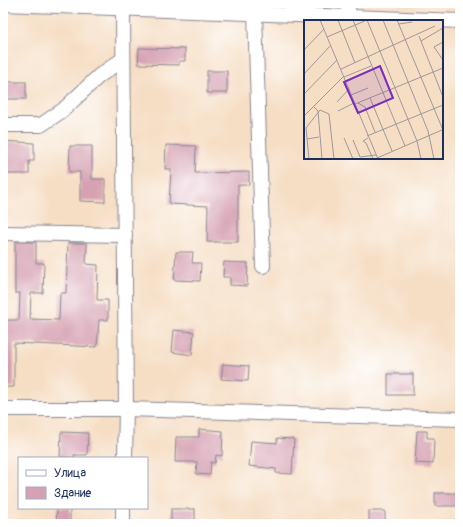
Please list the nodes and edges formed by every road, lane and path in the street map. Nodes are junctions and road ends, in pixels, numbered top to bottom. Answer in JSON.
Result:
{"nodes":[{"id":1,"x":347,"y":3,"type":"edge"},
{"id":2,"x":3,"y":4,"type":"edge"},
{"id":3,"x":140,"y":6,"type":"edge"},
{"id":4,"x":123,"y":9,"type":"junction"},
{"id":5,"x":255,"y":13,"type":"junction"},
{"id":6,"x":350,"y":18,"type":"junction"},
{"id":7,"x":423,"y":20,"type":"edge"},
{"id":8,"x":443,"y":21,"type":"edge"},
{"id":9,"x":460,"y":21,"type":"edge"},
{"id":10,"x":123,"y":59,"type":"junction"},
{"id":11,"x":3,"y":125,"type":"edge"},
{"id":12,"x":3,"y":233,"type":"edge"},
{"id":13,"x":125,"y":234,"type":"junction"},
{"id":14,"x":263,"y":266,"type":"dead end"},
{"id":15,"x":3,"y":409,"type":"edge"},
{"id":16,"x":126,"y":409,"type":"junction"},
{"id":17,"x":460,"y":419,"type":"edge"},
{"id":18,"x":125,"y":457,"type":"edge"},
{"id":19,"x":123,"y":509,"type":"edge"},
{"id":20,"x":123,"y":524,"type":"edge"}],
"edges":[{"from":1,"to":6,"type":"street"},
{"from":2,"to":4,"type":"street"},
{"from":3,"to":4,"type":"street"},
{"from":3,"to":5,"type":"street"},
{"from":4,"to":10,"type":"street"},
{"from":5,"to":6,"type":"street"},
{"from":5,"to":14,"type":"street"},
{"from":6,"to":7,"type":"street"},
{"from":8,"to":9,"type":"street"},
{"from":10,"to":11,"type":"street"},
{"from":10,"to":13,"type":"street"},
{"from":12,"to":13,"type":"street"},
{"from":13,"to":16,"type":"street"},
{"from":15,"to":16,"type":"street"},
{"from":16,"to":17,"type":"street"},
{"from":16,"to":18,"type":"street"},
{"from":19,"to":20,"type":"street"}]}
